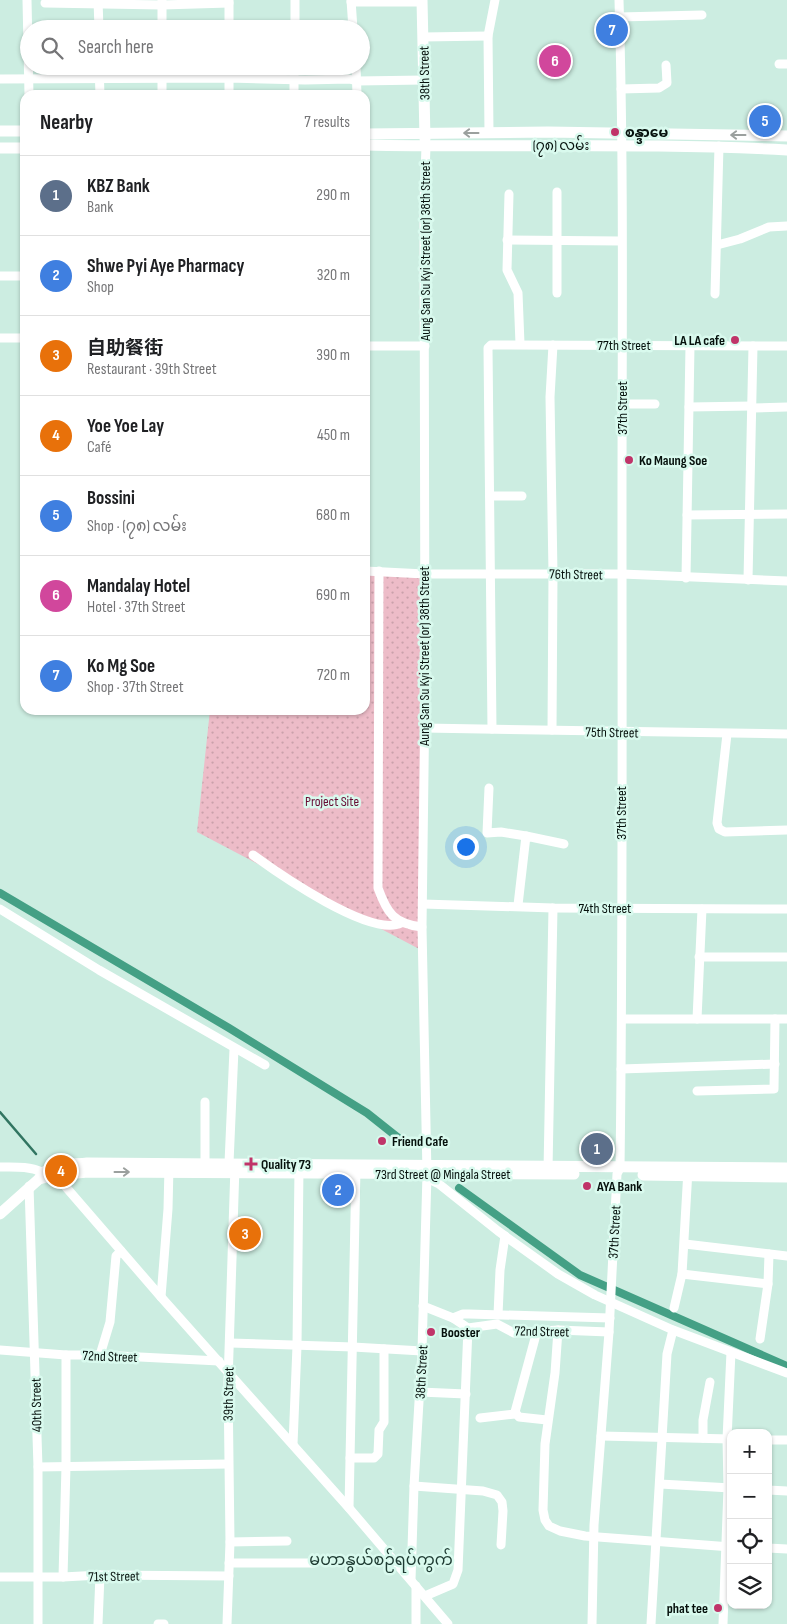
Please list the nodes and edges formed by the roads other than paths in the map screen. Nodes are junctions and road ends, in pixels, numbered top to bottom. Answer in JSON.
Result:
{"nodes":[{"id":1,"x":27,"y":0,"type":"edge"},
{"id":2,"x":295,"y":0,"type":"edge"},
{"id":3,"x":495,"y":0,"type":"edge"},
{"id":4,"x":619,"y":0,"type":"edge"},
{"id":5,"x":351,"y":1,"type":"edge"},
{"id":6,"x":422,"y":1,"type":"edge"},
{"id":7,"x":98,"y":2,"type":"edge"},
{"id":8,"x":162,"y":2,"type":"edge"},
{"id":9,"x":229,"y":2,"type":"edge"},
{"id":10,"x":45,"y":3,"type":"dead end"},
{"id":11,"x":702,"y":15,"type":"dead end"},
{"id":12,"x":619,"y":17,"type":"junction"},
{"id":13,"x":28,"y":20,"type":"edge"},
{"id":14,"x":99,"y":20,"type":"edge"},
{"id":15,"x":162,"y":20,"type":"edge"},
{"id":16,"x":229,"y":20,"type":"edge"},
{"id":17,"x":294,"y":20,"type":"edge"},
{"id":18,"x":352,"y":20,"type":"edge"},
{"id":19,"x":488,"y":36,"type":"junction"},
{"id":20,"x":423,"y":37,"type":"junction"},
{"id":21,"x":666,"y":65,"type":"dead end"},
{"id":22,"x":29,"y":75,"type":"edge"},
{"id":23,"x":100,"y":75,"type":"edge"},
{"id":24,"x":162,"y":75,"type":"edge"},
{"id":25,"x":230,"y":75,"type":"edge"},
{"id":26,"x":294,"y":75,"type":"edge"},
{"id":27,"x":357,"y":75,"type":"edge"},
{"id":28,"x":230,"y":78,"type":"junction"},
{"id":29,"x":0,"y":79,"type":"edge"},
{"id":30,"x":29,"y":79,"type":"junction"},
{"id":31,"x":100,"y":79,"type":"junction"},
{"id":32,"x":162,"y":79,"type":"junction"},
{"id":33,"x":294,"y":79,"type":"junction"},
{"id":34,"x":424,"y":80,"type":"junction"},
{"id":35,"x":357,"y":81,"type":"junction"},
{"id":36,"x":621,"y":89,"type":"junction"},
{"id":37,"x":29,"y":90,"type":"edge"},
{"id":38,"x":100,"y":90,"type":"edge"},
{"id":39,"x":162,"y":90,"type":"edge"},
{"id":40,"x":229,"y":90,"type":"edge"},
{"id":41,"x":294,"y":90,"type":"edge"},
{"id":42,"x":357,"y":90,"type":"edge"},
{"id":43,"x":0,"y":131,"type":"edge"},
{"id":44,"x":20,"y":131,"type":"edge"},
{"id":45,"x":425,"y":133,"type":"junction"},
{"id":46,"x":490,"y":133,"type":"junction"},
{"id":47,"x":370,"y":134,"type":"edge"},
{"id":48,"x":787,"y":136,"type":"edge"},
{"id":49,"x":621,"y":140,"type":"junction"},
{"id":50,"x":370,"y":145,"type":"edge"},
{"id":51,"x":426,"y":146,"type":"junction"},
{"id":52,"x":719,"y":146,"type":"junction"},
{"id":53,"x":0,"y":148,"type":"edge"},
{"id":54,"x":20,"y":148,"type":"edge"},
{"id":55,"x":787,"y":150,"type":"edge"},
{"id":56,"x":557,"y":192,"type":"dead end"},
{"id":57,"x":509,"y":194,"type":"dead end"},
{"id":58,"x":787,"y":226,"type":"edge"},
{"id":59,"x":507,"y":240,"type":"junction"},
{"id":60,"x":557,"y":241,"type":"junction"},
{"id":61,"x":621,"y":241,"type":"junction"},
{"id":62,"x":717,"y":245,"type":"junction"},
{"id":63,"x":0,"y":276,"type":"edge"},
{"id":64,"x":20,"y":276,"type":"edge"},
{"id":65,"x":557,"y":293,"type":"dead end"},
{"id":66,"x":715,"y":294,"type":"dead end"},
{"id":67,"x":0,"y":338,"type":"edge"},
{"id":68,"x":20,"y":338,"type":"edge"},
{"id":69,"x":520,"y":344,"type":"junction"},
{"id":70,"x":553,"y":345,"type":"junction"},
{"id":71,"x":370,"y":346,"type":"edge"},
{"id":72,"x":425,"y":346,"type":"junction"},
{"id":73,"x":622,"y":346,"type":"junction"},
{"id":74,"x":690,"y":346,"type":"junction"},
{"id":75,"x":754,"y":346,"type":"junction"},
{"id":76,"x":787,"y":346,"type":"edge"},
{"id":77,"x":622,"y":404,"type":"junction"},
{"id":78,"x":655,"y":404,"type":"dead end"},
{"id":79,"x":689,"y":407,"type":"junction"},
{"id":80,"x":752,"y":407,"type":"junction"},
{"id":81,"x":787,"y":407,"type":"edge"},
{"id":82,"x":490,"y":496,"type":"junction"},
{"id":83,"x":522,"y":496,"type":"dead end"},
{"id":84,"x":787,"y":514,"type":"edge"},
{"id":85,"x":687,"y":516,"type":"junction"},
{"id":86,"x":749,"y":516,"type":"junction"},
{"id":87,"x":370,"y":571,"type":"edge"},
{"id":88,"x":379,"y":571,"type":"junction"},
{"id":89,"x":553,"y":573,"type":"junction"},
{"id":90,"x":425,"y":574,"type":"junction"},
{"id":91,"x":491,"y":574,"type":"junction"},
{"id":92,"x":622,"y":574,"type":"junction"},
{"id":93,"x":686,"y":578,"type":"junction"},
{"id":94,"x":748,"y":580,"type":"junction"},
{"id":95,"x":787,"y":581,"type":"edge"},
{"id":96,"x":424,"y":728,"type":"junction"},
{"id":97,"x":492,"y":729,"type":"junction"},
{"id":98,"x":552,"y":730,"type":"junction"},
{"id":99,"x":621,"y":732,"type":"junction"},
{"id":100,"x":727,"y":734,"type":"junction"},
{"id":101,"x":787,"y":734,"type":"edge"},
{"id":102,"x":489,"y":788,"type":"dead end"},
{"id":103,"x":787,"y":830,"type":"edge"},
{"id":104,"x":526,"y":836,"type":"junction"},
{"id":105,"x":564,"y":844,"type":"dead end"},
{"id":106,"x":253,"y":855,"type":"dead end"},
{"id":107,"x":422,"y":904,"type":"junction"},
{"id":108,"x":518,"y":905,"type":"junction"},
{"id":109,"x":553,"y":908,"type":"junction"},
{"id":110,"x":621,"y":908,"type":"junction"},
{"id":111,"x":0,"y":909,"type":"edge"},
{"id":112,"x":702,"y":909,"type":"junction"},
{"id":113,"x":787,"y":909,"type":"edge"},
{"id":114,"x":402,"y":923,"type":"junction"},
{"id":115,"x":422,"y":928,"type":"junction"},
{"id":116,"x":699,"y":957,"type":"junction"},
{"id":117,"x":787,"y":958,"type":"edge"},
{"id":118,"x":622,"y":1019,"type":"junction"},
{"id":119,"x":697,"y":1019,"type":"junction"},
{"id":120,"x":775,"y":1019,"type":"junction"},
{"id":121,"x":787,"y":1019,"type":"edge"},
{"id":122,"x":234,"y":1049,"type":"junction"},
{"id":123,"x":775,"y":1064,"type":"junction"},
{"id":124,"x":265,"y":1066,"type":"dead end"},
{"id":125,"x":621,"y":1070,"type":"junction"},
{"id":126,"x":697,"y":1092,"type":"dead end"},
{"id":127,"x":204,"y":1102,"type":"dead end"},
{"id":128,"x":205,"y":1163,"type":"junction"},
{"id":129,"x":0,"y":1167,"type":"edge"},
{"id":130,"x":233,"y":1167,"type":"junction"},
{"id":131,"x":169,"y":1168,"type":"junction"},
{"id":132,"x":299,"y":1168,"type":"junction"},
{"id":133,"x":787,"y":1168,"type":"edge"},
{"id":134,"x":356,"y":1169,"type":"junction"},
{"id":135,"x":548,"y":1169,"type":"junction"},
{"id":136,"x":619,"y":1171,"type":"junction"},
{"id":137,"x":688,"y":1171,"type":"junction"},
{"id":138,"x":426,"y":1172,"type":"junction"},
{"id":139,"x":47,"y":1173,"type":"junction"},
{"id":140,"x":787,"y":1177,"type":"edge"},
{"id":141,"x":29,"y":1186,"type":"junction"},
{"id":142,"x":0,"y":1214,"type":"edge"},
{"id":143,"x":505,"y":1236,"type":"junction"},
{"id":144,"x":685,"y":1244,"type":"junction"},
{"id":145,"x":121,"y":1251,"type":"junction"},
{"id":146,"x":769,"y":1254,"type":"junction"},
{"id":147,"x":787,"y":1256,"type":"edge"},
{"id":148,"x":682,"y":1274,"type":"junction"},
{"id":149,"x":768,"y":1284,"type":"junction"},
{"id":150,"x":161,"y":1296,"type":"junction"},
{"id":151,"x":610,"y":1300,"type":"junction"},
{"id":152,"x":423,"y":1306,"type":"junction"},
{"id":153,"x":674,"y":1308,"type":"dead end"},
{"id":154,"x":498,"y":1315,"type":"junction"},
{"id":155,"x":453,"y":1318,"type":"junction"},
{"id":156,"x":610,"y":1318,"type":"junction"},
{"id":157,"x":468,"y":1328,"type":"junction"},
{"id":158,"x":558,"y":1330,"type":"junction"},
{"id":159,"x":674,"y":1330,"type":"junction"},
{"id":160,"x":537,"y":1332,"type":"junction"},
{"id":161,"x":609,"y":1332,"type":"junction"},
{"id":162,"x":760,"y":1339,"type":"dead end"},
{"id":163,"x":230,"y":1343,"type":"junction"},
{"id":164,"x":297,"y":1346,"type":"junction"},
{"id":165,"x":353,"y":1346,"type":"junction"},
{"id":166,"x":384,"y":1349,"type":"junction"},
{"id":167,"x":0,"y":1350,"type":"edge"},
{"id":168,"x":422,"y":1351,"type":"junction"},
{"id":169,"x":35,"y":1352,"type":"junction"},
{"id":170,"x":731,"y":1352,"type":"junction"},
{"id":171,"x":66,"y":1355,"type":"junction"},
{"id":172,"x":100,"y":1355,"type":"junction"},
{"id":173,"x":219,"y":1361,"type":"junction"},
{"id":174,"x":228,"y":1371,"type":"junction"},
{"id":175,"x":787,"y":1373,"type":"edge"},
{"id":176,"x":710,"y":1382,"type":"dead end"},
{"id":177,"x":420,"y":1392,"type":"junction"},
{"id":178,"x":466,"y":1394,"type":"junction"},
{"id":179,"x":515,"y":1414,"type":"junction"},
{"id":180,"x":480,"y":1418,"type":"dead end"},
{"id":181,"x":547,"y":1420,"type":"junction"},
{"id":182,"x":729,"y":1429,"type":"edge"},
{"id":183,"x":601,"y":1436,"type":"junction"},
{"id":184,"x":663,"y":1437,"type":"junction"},
{"id":185,"x":703,"y":1438,"type":"junction"},
{"id":186,"x":727,"y":1439,"type":"edge"},
{"id":187,"x":772,"y":1440,"type":"edge"},
{"id":188,"x":787,"y":1440,"type":"edge"},
{"id":189,"x":293,"y":1444,"type":"junction"},
{"id":190,"x":350,"y":1458,"type":"junction"},
{"id":191,"x":228,"y":1464,"type":"junction"},
{"id":192,"x":66,"y":1466,"type":"junction"},
{"id":193,"x":38,"y":1467,"type":"junction"},
{"id":194,"x":660,"y":1484,"type":"junction"},
{"id":195,"x":414,"y":1486,"type":"junction"},
{"id":196,"x":727,"y":1488,"type":"edge"},
{"id":197,"x":462,"y":1489,"type":"junction"},
{"id":198,"x":772,"y":1490,"type":"edge"},
{"id":199,"x":787,"y":1492,"type":"edge"},
{"id":200,"x":349,"y":1508,"type":"junction"},
{"id":201,"x":595,"y":1538,"type":"junction"},
{"id":202,"x":287,"y":1541,"type":"dead end"},
{"id":203,"x":230,"y":1542,"type":"junction"},
{"id":204,"x":656,"y":1542,"type":"junction"},
{"id":205,"x":501,"y":1545,"type":"dead end"},
{"id":206,"x":727,"y":1547,"type":"edge"},
{"id":207,"x":772,"y":1548,"type":"edge"},
{"id":208,"x":787,"y":1549,"type":"edge"},
{"id":209,"x":229,"y":1563,"type":"junction"},
{"id":210,"x":313,"y":1563,"type":"dead end"},
{"id":211,"x":727,"y":1564,"type":"edge"},
{"id":212,"x":100,"y":1575,"type":"junction"},
{"id":213,"x":229,"y":1576,"type":"junction"},
{"id":214,"x":0,"y":1578,"type":"edge"},
{"id":215,"x":38,"y":1578,"type":"junction"},
{"id":216,"x":63,"y":1578,"type":"junction"},
{"id":217,"x":414,"y":1583,"type":"junction"},
{"id":218,"x":425,"y":1596,"type":"junction"},
{"id":219,"x":38,"y":1624,"type":"edge"},
{"id":220,"x":98,"y":1624,"type":"edge"},
{"id":221,"x":158,"y":1624,"type":"edge"},
{"id":222,"x":164,"y":1624,"type":"edge"},
{"id":223,"x":227,"y":1624,"type":"edge"},
{"id":224,"x":416,"y":1624,"type":"edge"},
{"id":225,"x":448,"y":1624,"type":"edge"},
{"id":226,"x":592,"y":1624,"type":"edge"},
{"id":227,"x":651,"y":1624,"type":"edge"},
{"id":228,"x":722,"y":1624,"type":"edge"}],
"edges":[{"from":1,"to":13,"type":"street"},
{"from":2,"to":17,"type":"street"},
{"from":3,"to":19,"type":"street"},
{"from":4,"to":12,"type":"street","name":"37th Street"},
{"from":5,"to":6,"type":"street"},
{"from":5,"to":18,"type":"street"},
{"from":6,"to":20,"type":"main road","name":"38th Street"},
{"from":7,"to":8,"type":"street"},
{"from":7,"to":10,"type":"street"},
{"from":7,"to":14,"type":"street"},
{"from":8,"to":9,"type":"street"},
{"from":8,"to":15,"type":"street"},
{"from":9,"to":16,"type":"street"},
{"from":11,"to":12,"type":"street"},
{"from":12,"to":36,"type":"street","name":"37th Street"},
{"from":19,"to":20,"type":"street"},
{"from":19,"to":46,"type":"street"},
{"from":20,"to":34,"type":"main road","name":"38th Street"},
{"from":21,"to":36,"type":"street"},
{"from":22,"to":30,"type":"street"},
{"from":23,"to":31,"type":"street"},
{"from":24,"to":32,"type":"street"},
{"from":25,"to":28,"type":"street"},
{"from":26,"to":33,"type":"street"},
{"from":27,"to":35,"type":"street"},
{"from":28,"to":32,"type":"street"},
{"from":28,"to":33,"type":"street"},
{"from":28,"to":40,"type":"street"},
{"from":29,"to":30,"type":"street"},
{"from":30,"to":31,"type":"street"},
{"from":30,"to":37,"type":"street"},
{"from":31,"to":32,"type":"street"},
{"from":31,"to":38,"type":"street"},
{"from":32,"to":39,"type":"street"},
{"from":33,"to":35,"type":"street"},
{"from":33,"to":41,"type":"street"},
{"from":34,"to":35,"type":"street"},
{"from":34,"to":45,"type":"main road","name":"38th Street"},
{"from":35,"to":42,"type":"street"},
{"from":36,"to":49,"type":"street","name":"37th Street"},
{"from":43,"to":44,"type":"main road"},
{"from":46,"to":45,"type":"main road","name":"(၇၈) လမ်း","one_way":true},
{"from":45,"to":47,"type":"main road","name":"(၇၈) လမ်း"},
{"from":45,"to":51,"type":"main road","name":"38th Street"},
{"from":46,"to":49,"type":"main road","name":"(၇၈) လမ်း"},
{"from":48,"to":49,"type":"main road","name":"(၇၈) လမ်း","one_way":true},
{"from":49,"to":51,"type":"main road","name":"(၇၈) လမ်း"},
{"from":49,"to":52,"type":"main road","name":"(၇၈) လမ်း"},
{"from":49,"to":61,"type":"street","name":"37th Street"},
{"from":50,"to":51,"type":"main road","name":"(၇၈) လမ်း"},
{"from":51,"to":72,"type":"street","name":"Aung San Su Kyi Street (or) 38th Street"},
{"from":52,"to":55,"type":"main road","name":"(၇၈) လမ်း"},
{"from":52,"to":62,"type":"street"},
{"from":53,"to":54,"type":"main road"},
{"from":56,"to":60,"type":"street"},
{"from":57,"to":59,"type":"street"},
{"from":58,"to":62,"type":"street"},
{"from":59,"to":60,"type":"street"},
{"from":59,"to":69,"type":"street"},
{"from":60,"to":61,"type":"street"},
{"from":60,"to":65,"type":"street"},
{"from":61,"to":73,"type":"street","name":"37th Street"},
{"from":62,"to":66,"type":"street"},
{"from":63,"to":64,"type":"street"},
{"from":67,"to":68,"type":"street"},
{"from":69,"to":70,"type":"street","name":"77th Street"},
{"from":69,"to":82,"type":"street","name":"77th Street"},
{"from":70,"to":73,"type":"street","name":"77th Street"},
{"from":70,"to":89,"type":"street"},
{"from":71,"to":72,"type":"street"},
{"from":72,"to":90,"type":"street","name":"Aung San Su Kyi Street (or) 38th Street"},
{"from":73,"to":74,"type":"street","name":"77th Street"},
{"from":73,"to":77,"type":"street","name":"37th Street"},
{"from":74,"to":75,"type":"street","name":"77th Street"},
{"from":74,"to":79,"type":"street"},
{"from":75,"to":76,"type":"street","name":"77th Street"},
{"from":75,"to":80,"type":"street"},
{"from":77,"to":78,"type":"street"},
{"from":77,"to":92,"type":"street","name":"37th Street"},
{"from":79,"to":80,"type":"street"},
{"from":79,"to":85,"type":"street"},
{"from":80,"to":81,"type":"street"},
{"from":80,"to":86,"type":"street"},
{"from":82,"to":83,"type":"street"},
{"from":82,"to":91,"type":"street"},
{"from":84,"to":86,"type":"street"},
{"from":85,"to":86,"type":"street"},
{"from":85,"to":93,"type":"street"},
{"from":86,"to":94,"type":"street"},
{"from":87,"to":88,"type":"street","name":"76th Street"},
{"from":88,"to":90,"type":"street","name":"76th Street"},
{"from":88,"to":114,"type":"street"},
{"from":89,"to":91,"type":"street","name":"76th Street"},
{"from":89,"to":92,"type":"street","name":"76th Street"},
{"from":89,"to":98,"type":"street"},
{"from":90,"to":91,"type":"street","name":"76th Street"},
{"from":90,"to":96,"type":"street","name":"Aung San Su Kyi Street (or) 38th Street"},
{"from":91,"to":97,"type":"street"},
{"from":92,"to":93,"type":"street","name":"76th Street"},
{"from":92,"to":99,"type":"street","name":"37th Street"},
{"from":93,"to":94,"type":"street","name":"76th Street"},
{"from":94,"to":95,"type":"street","name":"76th Street"},
{"from":96,"to":97,"type":"street","name":"75th Street"},
{"from":96,"to":107,"type":"street","name":"Aung San Su Kyi Street (or) 38th Street"},
{"from":97,"to":98,"type":"street","name":"75th Street"},
{"from":98,"to":99,"type":"street","name":"75th Street"},
{"from":99,"to":100,"type":"street","name":"75th Street"},
{"from":99,"to":110,"type":"street","name":"37th Street"},
{"from":100,"to":101,"type":"street","name":"75th Street"},
{"from":100,"to":103,"type":"street"},
{"from":102,"to":104,"type":"street"},
{"from":104,"to":105,"type":"street"},
{"from":104,"to":108,"type":"street"},
{"from":106,"to":114,"type":"street"},
{"from":107,"to":108,"type":"street","name":"74th Street"},
{"from":107,"to":115,"type":"street","name":"Aung San Su Kyi Street (or) 38th Street"},
{"from":108,"to":109,"type":"street","name":"74th Street"},
{"from":109,"to":110,"type":"street","name":"74th Street"},
{"from":109,"to":135,"type":"street"},
{"from":110,"to":112,"type":"street","name":"74th Street"},
{"from":110,"to":118,"type":"street","name":"37th Street"},
{"from":111,"to":122,"type":"street"},
{"from":112,"to":113,"type":"street","name":"74th Street"},
{"from":112,"to":116,"type":"street"},
{"from":114,"to":115,"type":"street"},
{"from":115,"to":138,"type":"street","name":"Aung San Su Kyi Street (or) 38th Street"},
{"from":116,"to":117,"type":"street"},
{"from":116,"to":119,"type":"street"},
{"from":118,"to":119,"type":"street"},
{"from":118,"to":125,"type":"street","name":"37th Street"},
{"from":119,"to":120,"type":"street"},
{"from":120,"to":121,"type":"street"},
{"from":120,"to":123,"type":"street"},
{"from":122,"to":124,"type":"street"},
{"from":122,"to":130,"type":"street","name":"39th Street"},
{"from":123,"to":125,"type":"street"},
{"from":123,"to":126,"type":"street"},
{"from":125,"to":136,"type":"street","name":"37th Street"},
{"from":127,"to":128,"type":"street"},
{"from":128,"to":130,"type":"main road","name":"73rd Street @ Mingala Street"},
{"from":128,"to":131,"type":"main road","name":"73rd Street @ Mingala Street"},
{"from":129,"to":139,"type":"street"},
{"from":130,"to":131,"type":"main road","name":"73rd Street @ Mingala Street"},
{"from":130,"to":132,"type":"main road","name":"73rd Street @ Mingala Street"},
{"from":130,"to":163,"type":"street","name":"39th Street"},
{"from":131,"to":139,"type":"main road","name":"73rd Street @ Mingala Street"},
{"from":131,"to":150,"type":"street"},
{"from":132,"to":134,"type":"main road","name":"73rd Street @ Mingala Street"},
{"from":132,"to":164,"type":"street"},
{"from":133,"to":137,"type":"main road","name":"73rd Street @ Mingala Street"},
{"from":134,"to":138,"type":"main road","name":"73rd Street @ Mingala Street"},
{"from":134,"to":165,"type":"street"},
{"from":135,"to":136,"type":"main road","name":"73rd Street @ Mingala Street"},
{"from":135,"to":138,"type":"main road","name":"73rd Street @ Mingala Street"},
{"from":136,"to":137,"type":"main road","name":"73rd Street @ Mingala Street"},
{"from":136,"to":151,"type":"street","name":"37th Street"},
{"from":137,"to":140,"type":"main road","name":"73rd Street @ Mingala Street"},
{"from":137,"to":144,"type":"street"},
{"from":138,"to":143,"type":"street"},
{"from":138,"to":152,"type":"street","name":"38th Street"},
{"from":139,"to":141,"type":"main road"},
{"from":139,"to":145,"type":"street"},
{"from":141,"to":142,"type":"main road"},
{"from":141,"to":169,"type":"street","name":"40th Street"},
{"from":143,"to":151,"type":"street"},
{"from":143,"to":154,"type":"street"},
{"from":144,"to":146,"type":"street"},
{"from":144,"to":148,"type":"street"},
{"from":145,"to":150,"type":"street"},
{"from":145,"to":172,"type":"street"},
{"from":146,"to":147,"type":"street"},
{"from":146,"to":149,"type":"street"},
{"from":148,"to":149,"type":"street"},
{"from":148,"to":153,"type":"street"},
{"from":149,"to":162,"type":"street"},
{"from":150,"to":173,"type":"street"},
{"from":151,"to":156,"type":"street","name":"37th Street"},
{"from":151,"to":159,"type":"street"},
{"from":152,"to":155,"type":"street"},
{"from":152,"to":168,"type":"street","name":"38th Street"},
{"from":154,"to":155,"type":"street"},
{"from":154,"to":156,"type":"street"},
{"from":155,"to":157,"type":"street"},
{"from":156,"to":161,"type":"street","name":"37th Street"},
{"from":157,"to":160,"type":"street","name":"72nd Street"},
{"from":157,"to":178,"type":"street"},
{"from":158,"to":160,"type":"street","name":"72nd Street"},
{"from":158,"to":161,"type":"street","name":"72nd Street"},
{"from":158,"to":181,"type":"street"},
{"from":159,"to":170,"type":"street"},
{"from":159,"to":184,"type":"street"},
{"from":160,"to":179,"type":"street"},
{"from":161,"to":183,"type":"street","name":"37th Street"},
{"from":163,"to":164,"type":"street"},
{"from":163,"to":174,"type":"street","name":"39th Street"},
{"from":164,"to":165,"type":"street"},
{"from":164,"to":189,"type":"street"},
{"from":165,"to":166,"type":"street"},
{"from":165,"to":190,"type":"street"},
{"from":166,"to":168,"type":"street"},
{"from":166,"to":190,"type":"street"},
{"from":167,"to":169,"type":"street","name":"72nd Street"},
{"from":168,"to":177,"type":"street","name":"38th Street"},
{"from":169,"to":171,"type":"street","name":"72nd Street"},
{"from":169,"to":193,"type":"street","name":"40th Street"},
{"from":170,"to":175,"type":"street"},
{"from":170,"to":182,"type":"street"},
{"from":171,"to":172,"type":"street","name":"72nd Street"},
{"from":171,"to":192,"type":"street"},
{"from":172,"to":173,"type":"street","name":"72nd Street"},
{"from":173,"to":174,"type":"street"},
{"from":174,"to":189,"type":"street"},
{"from":174,"to":191,"type":"street","name":"39th Street"},
{"from":176,"to":185,"type":"street"},
{"from":177,"to":178,"type":"street"},
{"from":177,"to":195,"type":"street","name":"38th Street"},
{"from":178,"to":197,"type":"street"},
{"from":179,"to":180,"type":"street"},
{"from":179,"to":181,"type":"street"},
{"from":181,"to":201,"type":"street"},
{"from":183,"to":184,"type":"street"},
{"from":183,"to":201,"type":"street","name":"37th Street"},
{"from":184,"to":185,"type":"street"},
{"from":184,"to":194,"type":"street"},
{"from":185,"to":186,"type":"street"},
{"from":187,"to":188,"type":"street"},
{"from":189,"to":200,"type":"street"},
{"from":190,"to":200,"type":"street"},
{"from":191,"to":192,"type":"street"},
{"from":191,"to":203,"type":"street","name":"39th Street"},
{"from":192,"to":193,"type":"street"},
{"from":192,"to":216,"type":"street"},
{"from":193,"to":215,"type":"street","name":"40th Street"},
{"from":194,"to":196,"type":"street"},
{"from":194,"to":204,"type":"street"},
{"from":195,"to":197,"type":"street"},
{"from":195,"to":217,"type":"street","name":"38th Street"},
{"from":197,"to":205,"type":"street"},
{"from":197,"to":218,"type":"street"},
{"from":198,"to":199,"type":"street"},
{"from":200,"to":217,"type":"street"},
{"from":201,"to":204,"type":"street"},
{"from":201,"to":226,"type":"street","name":"37th Street"},
{"from":202,"to":203,"type":"street"},
{"from":203,"to":209,"type":"street","name":"39th Street"},
{"from":204,"to":206,"type":"street"},
{"from":204,"to":227,"type":"street"},
{"from":207,"to":208,"type":"street"},
{"from":209,"to":210,"type":"street"},
{"from":209,"to":213,"type":"street","name":"39th Street"},
{"from":211,"to":228,"type":"street"},
{"from":212,"to":213,"type":"street","name":"71st Street"},
{"from":212,"to":216,"type":"street","name":"71st Street"},
{"from":212,"to":220,"type":"street"},
{"from":213,"to":223,"type":"street","name":"39th Street"},
{"from":214,"to":215,"type":"street","name":"71st Street"},
{"from":215,"to":216,"type":"street","name":"71st Street"},
{"from":215,"to":219,"type":"street","name":"40th Street"},
{"from":217,"to":218,"type":"street"},
{"from":217,"to":224,"type":"street","name":"38th Street"},
{"from":218,"to":225,"type":"street"},
{"from":221,"to":222,"type":"street"}]}
